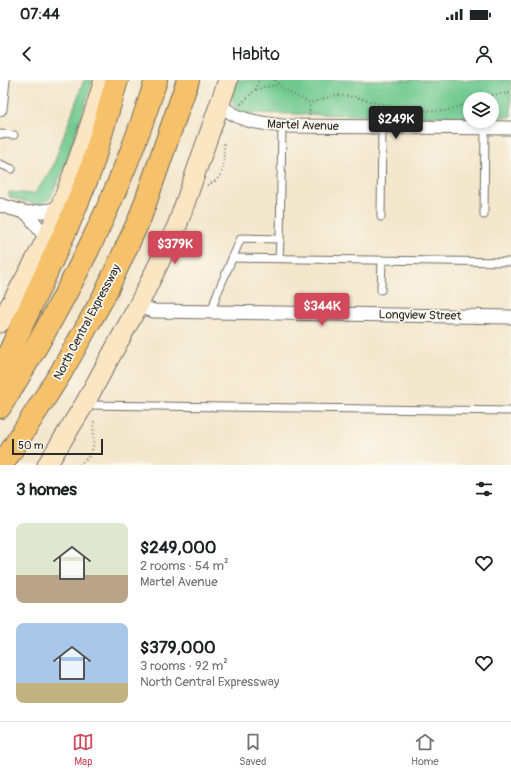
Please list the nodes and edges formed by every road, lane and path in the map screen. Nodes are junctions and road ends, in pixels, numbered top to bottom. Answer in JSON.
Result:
{"nodes":[{"id":1,"x":104,"y":80,"type":"edge"},
{"id":2,"x":117,"y":80,"type":"edge"},
{"id":3,"x":156,"y":80,"type":"edge"},
{"id":4,"x":188,"y":80,"type":"edge"},
{"id":5,"x":228,"y":80,"type":"edge"},
{"id":6,"x":259,"y":80,"type":"edge"},
{"id":7,"x":275,"y":80,"type":"edge"},
{"id":8,"x":5,"y":82,"type":"edge"},
{"id":9,"x":279,"y":85,"type":"junction"},
{"id":10,"x":255,"y":90,"type":"junction"},
{"id":11,"x":511,"y":93,"type":"edge"},
{"id":12,"x":499,"y":94,"type":"edge"},
{"id":13,"x":0,"y":104,"type":"edge"},
{"id":14,"x":220,"y":104,"type":"junction"},
{"id":15,"x":240,"y":104,"type":"dead end"},
{"id":16,"x":463,"y":106,"type":"edge"},
{"id":17,"x":0,"y":109,"type":"edge"},
{"id":18,"x":282,"y":126,"type":"junction"},
{"id":19,"x":382,"y":127,"type":"junction"},
{"id":20,"x":463,"y":128,"type":"edge"},
{"id":21,"x":486,"y":128,"type":"edge"},
{"id":22,"x":499,"y":128,"type":"edge"},
{"id":23,"x":511,"y":128,"type":"edge"},
{"id":24,"x":0,"y":134,"type":"edge"},
{"id":25,"x":14,"y":135,"type":"dead end"},
{"id":26,"x":0,"y":164,"type":"edge"},
{"id":27,"x":12,"y":169,"type":"dead end"},
{"id":28,"x":0,"y":205,"type":"edge"},
{"id":29,"x":58,"y":209,"type":"junction"},
{"id":30,"x":27,"y":213,"type":"junction"},
{"id":31,"x":484,"y":215,"type":"dead end"},
{"id":32,"x":381,"y":217,"type":"dead end"},
{"id":33,"x":46,"y":238,"type":"junction"},
{"id":34,"x":280,"y":239,"type":"junction"},
{"id":35,"x":232,"y":258,"type":"junction"},
{"id":36,"x":279,"y":258,"type":"junction"},
{"id":37,"x":382,"y":260,"type":"junction"},
{"id":38,"x":511,"y":262,"type":"edge"},
{"id":39,"x":381,"y":290,"type":"dead end"},
{"id":40,"x":138,"y":306,"type":"junction"},
{"id":41,"x":211,"y":312,"type":"junction"},
{"id":42,"x":511,"y":317,"type":"edge"},
{"id":43,"x":0,"y":322,"type":"edge"},
{"id":44,"x":0,"y":386,"type":"edge"},
{"id":45,"x":0,"y":407,"type":"edge"},
{"id":46,"x":511,"y":411,"type":"edge"},
{"id":47,"x":89,"y":412,"type":"junction"},
{"id":48,"x":2,"y":465,"type":"edge"},
{"id":49,"x":47,"y":465,"type":"edge"},
{"id":50,"x":79,"y":465,"type":"edge"}],
"edges":[{"from":1,"to":29,"type":"main road"},
{"from":2,"to":44,"type":"highway"},
{"from":3,"to":45,"type":"highway"},
{"from":4,"to":48,"type":"highway","name":"North Central Expressway"},
{"from":5,"to":14,"type":"main road"},
{"from":6,"to":10,"type":"path"},
{"from":7,"to":9,"type":"path"},
{"from":8,"to":13,"type":"street"},
{"from":9,"to":10,"type":"path"},
{"from":9,"to":16,"type":"path"},
{"from":10,"to":15,"type":"path"},
{"from":11,"to":12,"type":"path"},
{"from":13,"to":17,"type":"street"},
{"from":14,"to":18,"type":"street","name":"Martel Avenue"},
{"from":14,"to":40,"type":"main road"},
{"from":18,"to":19,"type":"street","name":"Martel Avenue"},
{"from":18,"to":34,"type":"lane"},
{"from":19,"to":20,"type":"street","name":"Martel Avenue"},
{"from":19,"to":32,"type":"lane"},
{"from":21,"to":31,"type":"lane"},
{"from":22,"to":23,"type":"street","name":"Martel Avenue"},
{"from":24,"to":25,"type":"lane"},
{"from":26,"to":27,"type":"lane"},
{"from":28,"to":30,"type":"street"},
{"from":29,"to":30,"type":"street"},
{"from":29,"to":33,"type":"main road"},
{"from":30,"to":33,"type":"street"},
{"from":33,"to":43,"type":"main road"},
{"from":34,"to":35,"type":"lane"},
{"from":34,"to":36,"type":"lane"},
{"from":35,"to":36,"type":"lane"},
{"from":35,"to":41,"type":"lane"},
{"from":36,"to":37,"type":"lane"},
{"from":37,"to":38,"type":"lane"},
{"from":37,"to":39,"type":"lane"},
{"from":40,"to":41,"type":"street","name":"Longview Street"},
{"from":40,"to":47,"type":"main road"},
{"from":41,"to":42,"type":"street","name":"Longview Street"},
{"from":46,"to":47,"type":"lane"},
{"from":47,"to":49,"type":"main road"},
{"from":47,"to":50,"type":"path"}]}
